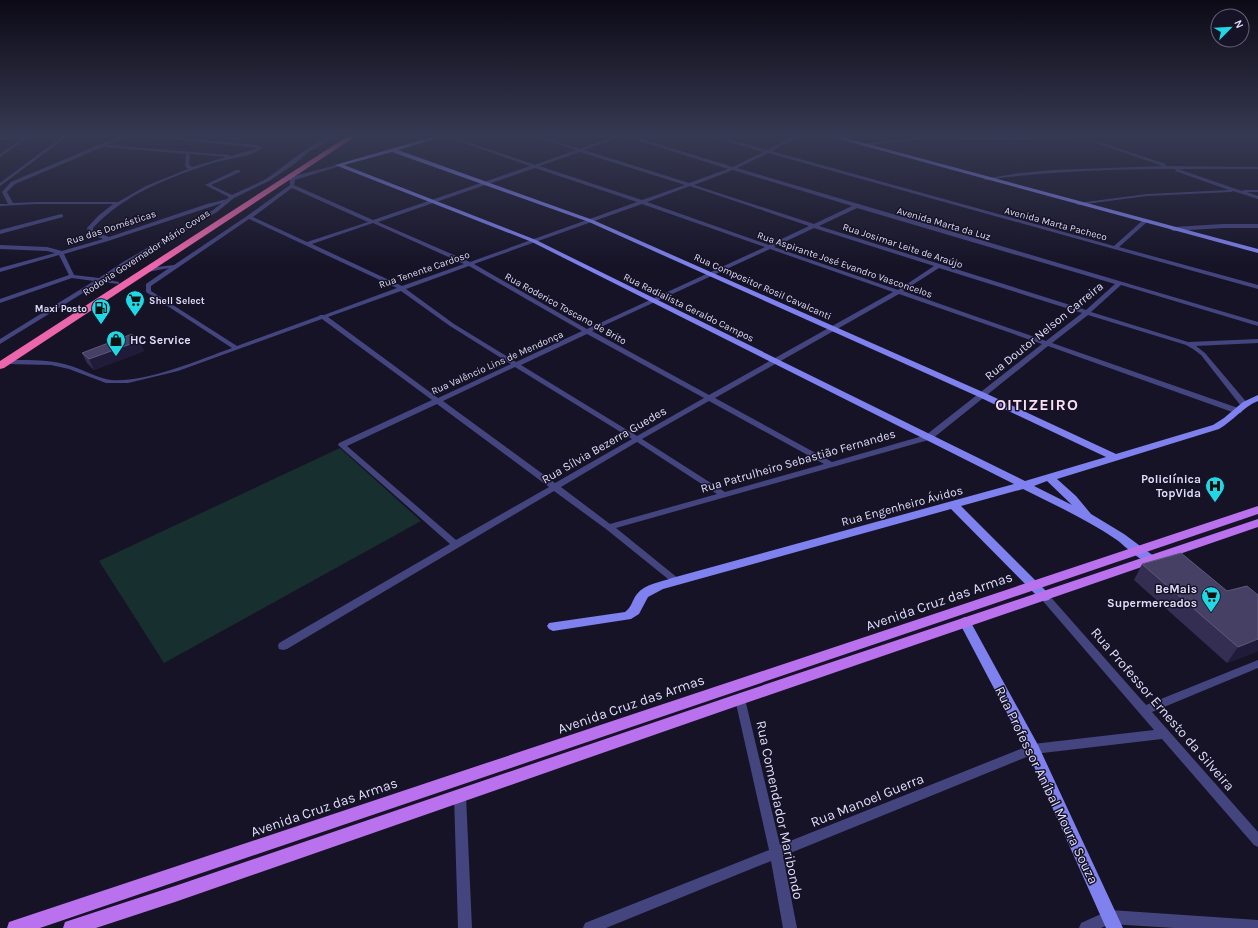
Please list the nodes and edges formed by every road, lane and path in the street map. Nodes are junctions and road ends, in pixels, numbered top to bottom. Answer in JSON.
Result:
{"nodes":[{"id":1,"x":9,"y":179,"type":"edge"},
{"id":2,"x":24,"y":179,"type":"edge"},
{"id":3,"x":166,"y":179,"type":"edge"},
{"id":4,"x":220,"y":179,"type":"edge"},
{"id":5,"x":268,"y":179,"type":"edge"},
{"id":6,"x":278,"y":179,"type":"edge"},
{"id":7,"x":296,"y":179,"type":"edge"},
{"id":8,"x":374,"y":179,"type":"edge"},
{"id":9,"x":474,"y":179,"type":"edge"},
{"id":10,"x":500,"y":179,"type":"edge"},
{"id":11,"x":575,"y":179,"type":"edge"},
{"id":12,"x":671,"y":179,"type":"edge"},
{"id":13,"x":704,"y":179,"type":"edge"},
{"id":14,"x":771,"y":179,"type":"edge"},
{"id":15,"x":867,"y":179,"type":"edge"},
{"id":16,"x":987,"y":179,"type":"edge"},
{"id":17,"x":1204,"y":179,"type":"edge"},
{"id":18,"x":291,"y":181,"type":"junction"},
{"id":19,"x":487,"y":184,"type":"junction"},
{"id":20,"x":689,"y":185,"type":"junction"},
{"id":21,"x":0,"y":186,"type":"edge"},
{"id":22,"x":8,"y":186,"type":"junction"},
{"id":23,"x":1236,"y":190,"type":"junction"},
{"id":24,"x":1258,"y":191,"type":"edge"},
{"id":25,"x":1258,"y":198,"type":"edge"},
{"id":26,"x":229,"y":199,"type":"junction"},
{"id":27,"x":432,"y":202,"type":"junction"},
{"id":28,"x":642,"y":202,"type":"junction"},
{"id":29,"x":121,"y":203,"type":"junction"},
{"id":30,"x":1078,"y":204,"type":"junction"},
{"id":31,"x":0,"y":205,"type":"edge"},
{"id":32,"x":12,"y":205,"type":"junction"},
{"id":33,"x":857,"y":206,"type":"junction"},
{"id":34,"x":61,"y":216,"type":"dead end"},
{"id":35,"x":249,"y":217,"type":"junction"},
{"id":36,"x":200,"y":220,"type":"junction"},
{"id":37,"x":591,"y":221,"type":"junction"},
{"id":38,"x":1145,"y":221,"type":"junction"},
{"id":39,"x":212,"y":222,"type":"junction"},
{"id":40,"x":372,"y":222,"type":"junction"},
{"id":41,"x":1258,"y":226,"type":"edge"},
{"id":42,"x":816,"y":227,"type":"junction"},
{"id":43,"x":1173,"y":229,"type":"junction"},
{"id":44,"x":0,"y":232,"type":"edge"},
{"id":45,"x":108,"y":239,"type":"junction"},
{"id":46,"x":534,"y":241,"type":"junction"},
{"id":47,"x":307,"y":244,"type":"junction"},
{"id":48,"x":0,"y":246,"type":"edge"},
{"id":49,"x":770,"y":247,"type":"junction"},
{"id":50,"x":1115,"y":248,"type":"junction"},
{"id":51,"x":1258,"y":251,"type":"edge"},
{"id":52,"x":61,"y":253,"type":"junction"},
{"id":53,"x":170,"y":256,"type":"junction"},
{"id":54,"x":469,"y":264,"type":"junction"},
{"id":55,"x":178,"y":265,"type":"junction"},
{"id":56,"x":938,"y":266,"type":"junction"},
{"id":57,"x":0,"y":270,"type":"edge"},
{"id":58,"x":148,"y":270,"type":"junction"},
{"id":59,"x":711,"y":274,"type":"junction"},
{"id":60,"x":72,"y":276,"type":"junction"},
{"id":61,"x":98,"y":281,"type":"junction"},
{"id":62,"x":1120,"y":283,"type":"junction"},
{"id":63,"x":117,"y":284,"type":"junction"},
{"id":64,"x":1258,"y":287,"type":"edge"},
{"id":65,"x":401,"y":288,"type":"junction"},
{"id":66,"x":898,"y":292,"type":"junction"},
{"id":67,"x":653,"y":300,"type":"junction"},
{"id":68,"x":0,"y":301,"type":"edge"},
{"id":69,"x":1086,"y":313,"type":"junction"},
{"id":70,"x":322,"y":316,"type":"junction"},
{"id":71,"x":1258,"y":324,"type":"edge"},
{"id":72,"x":830,"y":329,"type":"junction"},
{"id":73,"x":588,"y":332,"type":"junction"},
{"id":74,"x":1258,"y":341,"type":"edge"},
{"id":75,"x":0,"y":342,"type":"edge"},
{"id":76,"x":1048,"y":343,"type":"junction"},
{"id":77,"x":1188,"y":344,"type":"junction"},
{"id":78,"x":235,"y":348,"type":"junction"},
{"id":79,"x":774,"y":361,"type":"junction"},
{"id":80,"x":2,"y":362,"type":"edge"},
{"id":81,"x":517,"y":364,"type":"junction"},
{"id":82,"x":982,"y":395,"type":"junction"},
{"id":83,"x":710,"y":398,"type":"junction"},
{"id":84,"x":1258,"y":398,"type":"edge"},
{"id":85,"x":436,"y":401,"type":"junction"},
{"id":86,"x":1241,"y":407,"type":"junction"},
{"id":87,"x":929,"y":437,"type":"junction"},
{"id":88,"x":638,"y":439,"type":"junction"},
{"id":89,"x":1117,"y":458,"type":"junction"},
{"id":90,"x":830,"y":464,"type":"junction"},
{"id":91,"x":1050,"y":478,"type":"junction"},
{"id":92,"x":1024,"y":485,"type":"junction"},
{"id":93,"x":554,"y":488,"type":"junction"},
{"id":94,"x":723,"y":494,"type":"junction"},
{"id":95,"x":954,"y":505,"type":"junction"},
{"id":96,"x":1258,"y":510,"type":"edge"},
{"id":97,"x":1088,"y":517,"type":"junction"},
{"id":98,"x":1258,"y":523,"type":"edge"},
{"id":99,"x":609,"y":528,"type":"junction"},
{"id":100,"x":456,"y":545,"type":"junction"},
{"id":101,"x":1138,"y":550,"type":"junction"},
{"id":102,"x":1151,"y":560,"type":"junction"},
{"id":103,"x":676,"y":581,"type":"junction"},
{"id":104,"x":1034,"y":586,"type":"junction"},
{"id":105,"x":1045,"y":597,"type":"junction"},
{"id":106,"x":966,"y":622,"type":"junction"},
{"id":107,"x":553,"y":626,"type":"dead end"},
{"id":108,"x":283,"y":646,"type":"dead end"},
{"id":109,"x":1258,"y":664,"type":"edge"},
{"id":110,"x":740,"y":699,"type":"junction"},
{"id":111,"x":1144,"y":710,"type":"junction"},
{"id":112,"x":1164,"y":734,"type":"junction"},
{"id":113,"x":1033,"y":750,"type":"junction"},
{"id":114,"x":460,"y":796,"type":"junction"},
{"id":115,"x":1258,"y":841,"type":"edge"},
{"id":116,"x":776,"y":853,"type":"junction"},
{"id":117,"x":1113,"y":922,"type":"edge"},
{"id":118,"x":596,"y":927,"type":"edge"},
{"id":119,"x":1258,"y":927,"type":"edge"},
{"id":120,"x":15,"y":928,"type":"edge"},
{"id":121,"x":71,"y":928,"type":"edge"},
{"id":122,"x":465,"y":928,"type":"edge"},
{"id":123,"x":790,"y":928,"type":"edge"},
{"id":124,"x":1086,"y":928,"type":"edge"}],
"edges":[{"from":1,"to":21,"type":"street"},
{"from":2,"to":22,"type":"street"},
{"from":3,"to":29,"type":"street"},
{"from":4,"to":26,"type":"street"},
{"from":5,"to":26,"type":"street"},
{"from":6,"to":39,"type":"highway","name":"Rodovia Governador Mário Covas"},
{"from":7,"to":18,"type":"street"},
{"from":8,"to":27,"type":"street","name":"Rua Radialista Geraldo Campos"},
{"from":9,"to":19,"type":"street","name":"Rua Compositor Rosil Cavalcanti"},
{"from":10,"to":19,"type":"street"},
{"from":11,"to":28,"type":"street","name":"Rua Aspirante José Evandro Vasconcelos"},
{"from":12,"to":20,"type":"street","name":"Rua Josimar Leite de Araújo"},
{"from":13,"to":20,"type":"street","name":"Rua Tenente Cardoso"},
{"from":14,"to":33,"type":"street","name":"Avenida Marta da Luz"},
{"from":15,"to":50,"type":"street","name":"Avenida Marta Pacheco"},
{"from":16,"to":30,"type":"street"},
{"from":17,"to":23,"type":"street"},
{"from":18,"to":35,"type":"street"},
{"from":18,"to":40,"type":"street","name":"Rua Roderico Toscano de Brito"},
{"from":18,"to":53,"type":"highway","name":"Rodovia Governador Mário Covas"},
{"from":19,"to":27,"type":"street"},
{"from":19,"to":37,"type":"street","name":"Rua Compositor Rosil Cavalcanti"},
{"from":20,"to":28,"type":"street","name":"Rua Tenente Cardoso"},
{"from":20,"to":42,"type":"street","name":"Rua Josimar Leite de Araújo"},
{"from":21,"to":22,"type":"street"},
{"from":22,"to":32,"type":"street"},
{"from":23,"to":24,"type":"street"},
{"from":23,"to":25,"type":"street"},
{"from":23,"to":30,"type":"street"},
{"from":26,"to":36,"type":"street"},
{"from":26,"to":45,"type":"street","name":"Rua das Domésticas"},
{"from":27,"to":40,"type":"street"},
{"from":27,"to":46,"type":"street","name":"Rua Radialista Geraldo Campos"},
{"from":28,"to":37,"type":"street","name":"Rua Tenente Cardoso"},
{"from":28,"to":49,"type":"street","name":"Rua Aspirante José Evandro Vasconcelos"},
{"from":29,"to":32,"type":"street"},
{"from":29,"to":45,"type":"street"},
{"from":30,"to":38,"type":"street"},
{"from":31,"to":32,"type":"street"},
{"from":33,"to":42,"type":"street","name":"Rua Valêncio Lins de Mendonça"},
{"from":33,"to":62,"type":"street","name":"Avenida Marta da Luz"},
{"from":34,"to":44,"type":"street"},
{"from":35,"to":47,"type":"street"},
{"from":35,"to":55,"type":"street"},
{"from":36,"to":39,"type":"street"},
{"from":36,"to":61,"type":"street"},
{"from":37,"to":46,"type":"street","name":"Rua Tenente Cardoso"},
{"from":37,"to":59,"type":"street","name":"Rua Compositor Rosil Cavalcanti"},
{"from":38,"to":43,"type":"street"},
{"from":38,"to":50,"type":"street"},
{"from":39,"to":63,"type":"highway","name":"Rodovia Governador Mário Covas"},
{"from":40,"to":47,"type":"street"},
{"from":40,"to":54,"type":"street","name":"Rua Roderico Toscano de Brito"},
{"from":41,"to":43,"type":"street"},
{"from":42,"to":49,"type":"street","name":"Rua Valêncio Lins de Mendonça"},
{"from":42,"to":56,"type":"street","name":"Rua Josimar Leite de Araújo"},
{"from":43,"to":51,"type":"street"},
{"from":45,"to":52,"type":"street","name":"Rua das Domésticas"},
{"from":46,"to":54,"type":"street","name":"Rua Tenente Cardoso"},
{"from":46,"to":67,"type":"street","name":"Rua Radialista Geraldo Campos"},
{"from":47,"to":65,"type":"street"},
{"from":48,"to":52,"type":"street"},
{"from":49,"to":59,"type":"street","name":"Rua Valêncio Lins de Mendonça"},
{"from":49,"to":66,"type":"street","name":"Rua Aspirante José Evandro Vasconcelos"},
{"from":50,"to":64,"type":"street","name":"Avenida Marta Pacheco"},
{"from":52,"to":57,"type":"street","name":"Rua das Domésticas"},
{"from":52,"to":60,"type":"street"},
{"from":53,"to":55,"type":"street"},
{"from":53,"to":58,"type":"highway","name":"Rodovia Governador Mário Covas"},
{"from":54,"to":65,"type":"street","name":"Rua Tenente Cardoso"},
{"from":54,"to":73,"type":"street","name":"Rua Roderico Toscano de Brito"},
{"from":55,"to":58,"type":"street"},
{"from":55,"to":78,"type":"street"},
{"from":56,"to":66,"type":"street","name":"Rua Sílvia Bezerra Guedes"},
{"from":56,"to":69,"type":"street","name":"Rua Josimar Leite de Araújo"},
{"from":58,"to":80,"type":"highway","name":"Rodovia Governador Mário Covas"},
{"from":59,"to":67,"type":"street","name":"Rua Valêncio Lins de Mendonça"},
{"from":59,"to":72,"type":"street","name":"Rua Compositor Rosil Cavalcanti"},
{"from":60,"to":61,"type":"street"},
{"from":60,"to":68,"type":"street"},
{"from":61,"to":63,"type":"street"},
{"from":61,"to":75,"type":"street"},
{"from":62,"to":69,"type":"street","name":"Rua Doutor Nelson Carreira"},
{"from":62,"to":71,"type":"street","name":"Avenida Marta da Luz"},
{"from":63,"to":80,"type":"highway","name":"Rodovia Governador Mário Covas"},
{"from":65,"to":70,"type":"street","name":"Rua Tenente Cardoso"},
{"from":65,"to":81,"type":"street"},
{"from":66,"to":72,"type":"street","name":"Rua Sílvia Bezerra Guedes"},
{"from":66,"to":76,"type":"street","name":"Rua Aspirante José Evandro Vasconcelos"},
{"from":67,"to":73,"type":"street","name":"Rua Valêncio Lins de Mendonça"},
{"from":67,"to":79,"type":"street","name":"Rua Radialista Geraldo Campos"},
{"from":69,"to":76,"type":"street","name":"Rua Doutor Nelson Carreira"},
{"from":69,"to":77,"type":"street","name":"Rua Josimar Leite de Araújo"},
{"from":70,"to":78,"type":"street","name":"Rua Tenente Cardoso"},
{"from":70,"to":85,"type":"street"},
{"from":72,"to":79,"type":"street","name":"Rua Sílvia Bezerra Guedes"},
{"from":72,"to":82,"type":"street","name":"Rua Compositor Rosil Cavalcanti"},
{"from":73,"to":81,"type":"street","name":"Rua Valêncio Lins de Mendonça"},
{"from":73,"to":83,"type":"street","name":"Rua Roderico Toscano de Brito"},
{"from":74,"to":77,"type":"street"},
{"from":76,"to":82,"type":"street","name":"Rua Doutor Nelson Carreira"},
{"from":76,"to":86,"type":"street","name":"Rua Aspirante José Evandro Vasconcelos"},
{"from":77,"to":86,"type":"street","name":"Rua Josimar Leite de Araújo"},
{"from":78,"to":80,"type":"street","name":"Rua Tenente Cardoso"},
{"from":79,"to":83,"type":"street","name":"Rua Sílvia Bezerra Guedes"},
{"from":79,"to":87,"type":"street","name":"Rua Radialista Geraldo Campos"},
{"from":81,"to":85,"type":"street","name":"Rua Valêncio Lins de Mendonça"},
{"from":81,"to":88,"type":"street"},
{"from":82,"to":87,"type":"street","name":"Rua Patrulheiro Sebastião Fernandes"},
{"from":82,"to":89,"type":"street","name":"Rua Compositor Rosil Cavalcanti"},
{"from":83,"to":88,"type":"street","name":"Rua Sílvia Bezerra Guedes"},
{"from":83,"to":90,"type":"street","name":"Rua Roderico Toscano de Brito"},
{"from":84,"to":86,"type":"street","name":"Rua Engenheiro Ávidos"},
{"from":85,"to":93,"type":"street"},
{"from":85,"to":100,"type":"street","name":"Rua Valêncio Lins de Mendonça"},
{"from":86,"to":89,"type":"street","name":"Rua Engenheiro Ávidos"},
{"from":87,"to":90,"type":"street","name":"Rua Patrulheiro Sebastião Fernandes"},
{"from":87,"to":92,"type":"street","name":"Rua Radialista Geraldo Campos"},
{"from":88,"to":93,"type":"street","name":"Rua Sílvia Bezerra Guedes"},
{"from":88,"to":94,"type":"street"},
{"from":89,"to":91,"type":"street","name":"Rua Engenheiro Ávidos"},
{"from":90,"to":94,"type":"street","name":"Rua Patrulheiro Sebastião Fernandes"},
{"from":91,"to":92,"type":"street","name":"Rua Engenheiro Ávidos"},
{"from":91,"to":97,"type":"street"},
{"from":92,"to":95,"type":"street","name":"Rua Engenheiro Ávidos"},
{"from":92,"to":97,"type":"street","name":"Rua Radialista Geraldo Campos"},
{"from":93,"to":99,"type":"street"},
{"from":93,"to":100,"type":"street","name":"Rua Sílvia Bezerra Guedes"},
{"from":94,"to":99,"type":"street","name":"Rua Patrulheiro Sebastião Fernandes"},
{"from":95,"to":103,"type":"street","name":"Rua Engenheiro Ávidos"},
{"from":95,"to":104,"type":"street"},
{"from":96,"to":101,"type":"main road","name":"Avenida Cruz das Armas"},
{"from":97,"to":101,"type":"street"},
{"from":98,"to":102,"type":"main road"},
{"from":99,"to":103,"type":"street"},
{"from":100,"to":108,"type":"street","name":"Rua Sílvia Bezerra Guedes"},
{"from":101,"to":102,"type":"street"},
{"from":101,"to":104,"type":"main road","name":"Avenida Cruz das Armas"},
{"from":102,"to":105,"type":"main road"},
{"from":103,"to":107,"type":"street","name":"Rua Engenheiro Ávidos"},
{"from":104,"to":105,"type":"street"},
{"from":104,"to":120,"type":"main road","name":"Avenida Cruz das Armas"},
{"from":105,"to":106,"type":"main road"},
{"from":105,"to":111,"type":"street","name":"Rua Professor Ernesto da Silveira"},
{"from":106,"to":110,"type":"main road"},
{"from":106,"to":113,"type":"street","name":"Rua Professor Aníbal Moura Souza"},
{"from":109,"to":111,"type":"street"},
{"from":110,"to":114,"type":"main road"},
{"from":110,"to":116,"type":"street","name":"Rua Comendador Maribondo"},
{"from":111,"to":112,"type":"street","name":"Rua Professor Ernesto da Silveira"},
{"from":112,"to":113,"type":"street","name":"Rua Manoel Guerra"},
{"from":112,"to":115,"type":"street","name":"Rua Professor Ernesto da Silveira"},
{"from":113,"to":116,"type":"street","name":"Rua Manoel Guerra"},
{"from":113,"to":117,"type":"street","name":"Rua Professor Aníbal Moura Souza"},
{"from":114,"to":121,"type":"main road"},
{"from":114,"to":122,"type":"street"},
{"from":116,"to":118,"type":"street","name":"Rua Manoel Guerra"},
{"from":116,"to":123,"type":"street","name":"Rua Comendador Maribondo"},
{"from":117,"to":119,"type":"street"},
{"from":117,"to":124,"type":"street"}]}
